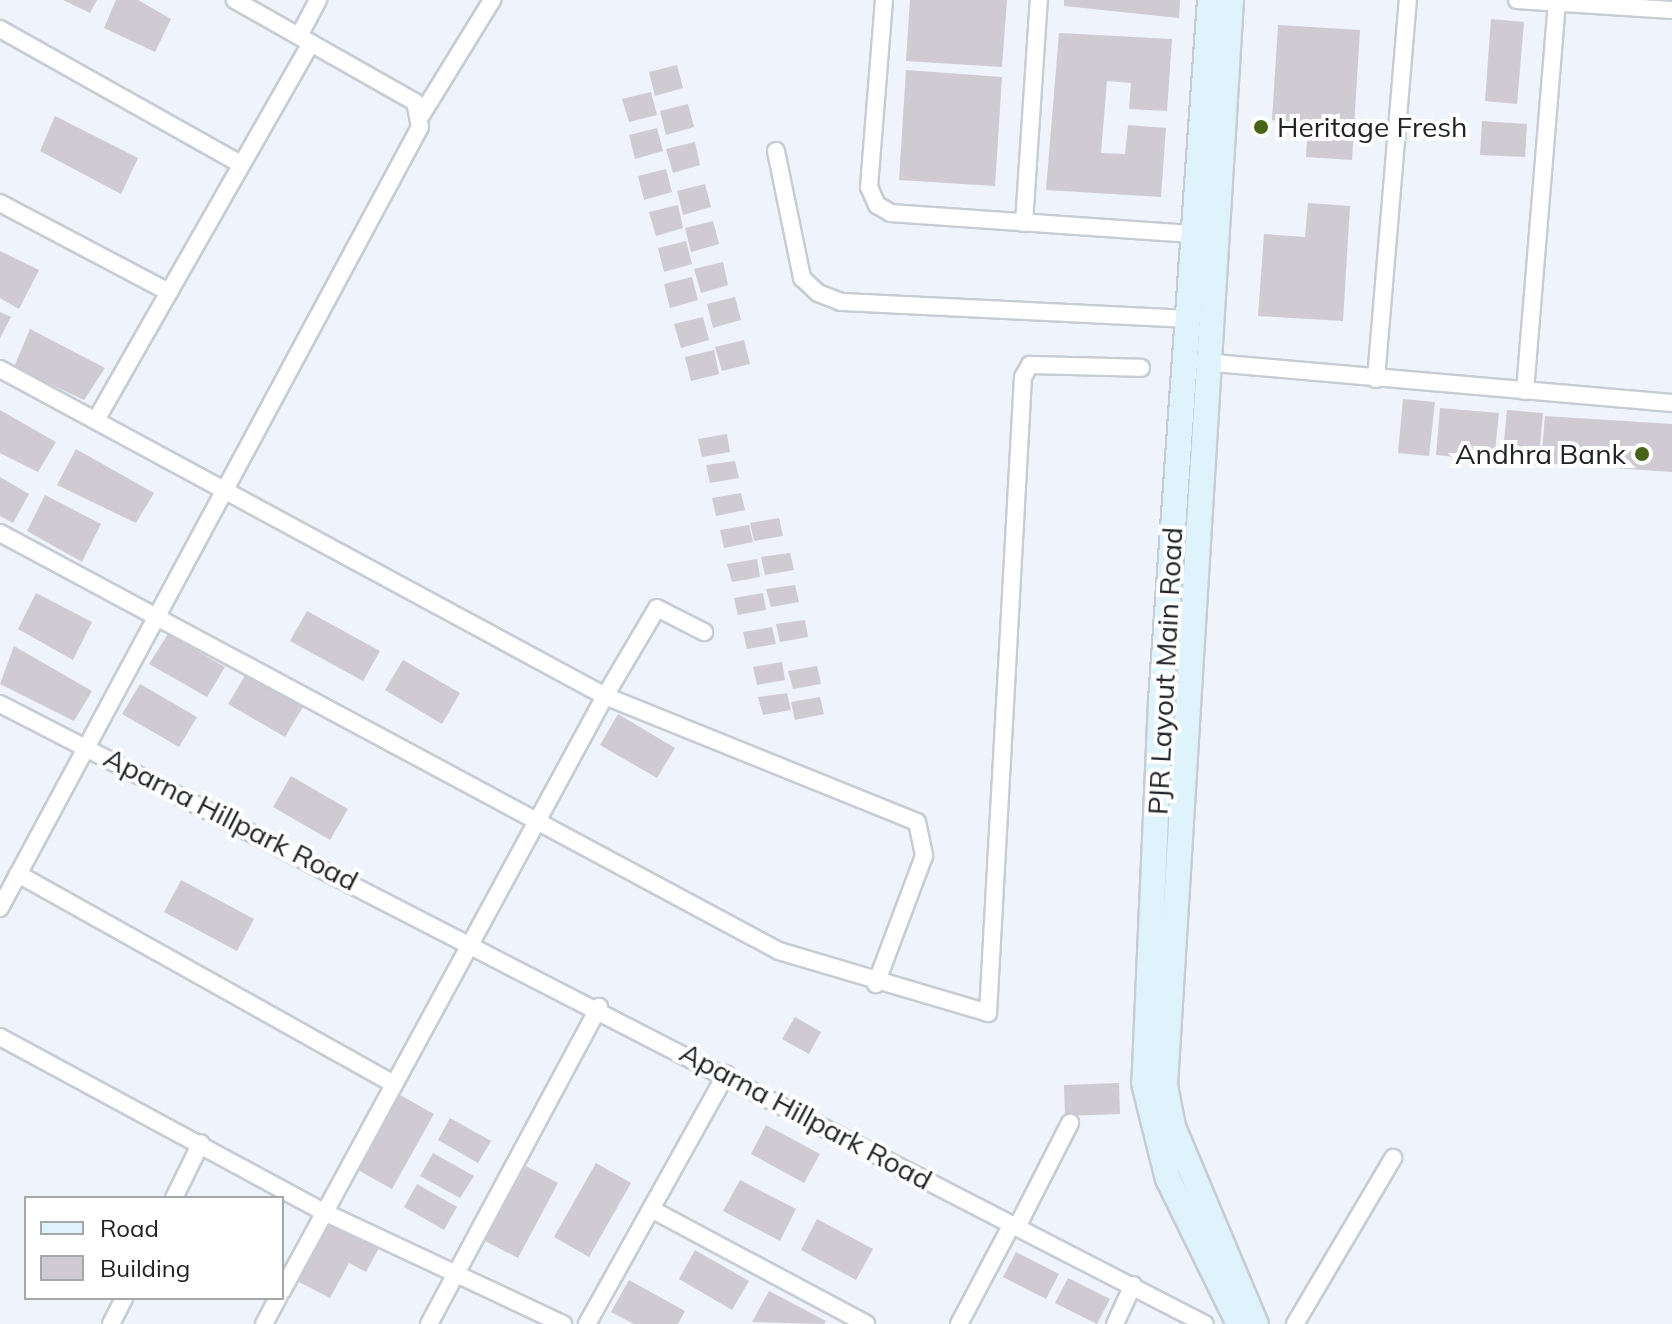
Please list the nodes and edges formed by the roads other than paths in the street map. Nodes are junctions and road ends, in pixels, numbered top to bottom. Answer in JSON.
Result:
{"nodes":[{"id":1,"x":235,"y":0,"type":"edge"},
{"id":2,"x":318,"y":0,"type":"edge"},
{"id":3,"x":492,"y":0,"type":"edge"},
{"id":4,"x":884,"y":0,"type":"edge"},
{"id":5,"x":1039,"y":0,"type":"edge"},
{"id":6,"x":1210,"y":0,"type":"edge"},
{"id":7,"x":1231,"y":0,"type":"edge"},
{"id":8,"x":1408,"y":0,"type":"edge"},
{"id":9,"x":1517,"y":0,"type":"edge"},
{"id":10,"x":1557,"y":3,"type":"junction"},
{"id":11,"x":1672,"y":10,"type":"edge"},
{"id":12,"x":0,"y":29,"type":"edge"},
{"id":13,"x":305,"y":40,"type":"junction"},
{"id":14,"x":422,"y":114,"type":"junction"},
{"id":15,"x":776,"y":151,"type":"dead end"},
{"id":16,"x":241,"y":164,"type":"junction"},
{"id":17,"x":0,"y":203,"type":"edge"},
{"id":18,"x":1024,"y":223,"type":"junction"},
{"id":19,"x":1194,"y":234,"type":"junction"},
{"id":20,"x":169,"y":292,"type":"junction"},
{"id":21,"x":1187,"y":319,"type":"junction"},
{"id":22,"x":1196,"y":362,"type":"junction"},
{"id":23,"x":1141,"y":368,"type":"dead end"},
{"id":24,"x":0,"y":369,"type":"edge"},
{"id":25,"x":1376,"y":379,"type":"junction"},
{"id":26,"x":1525,"y":391,"type":"junction"},
{"id":27,"x":1672,"y":403,"type":"edge"},
{"id":28,"x":96,"y":420,"type":"junction"},
{"id":29,"x":222,"y":490,"type":"junction"},
{"id":30,"x":0,"y":533,"type":"edge"},
{"id":31,"x":154,"y":620,"type":"junction"},
{"id":32,"x":704,"y":632,"type":"dead end"},
{"id":33,"x":605,"y":696,"type":"junction"},
{"id":34,"x":0,"y":704,"type":"edge"},
{"id":35,"x":87,"y":744,"type":"junction"},
{"id":36,"x":537,"y":815,"type":"junction"},
{"id":37,"x":18,"y":874,"type":"junction"},
{"id":38,"x":0,"y":908,"type":"edge"},
{"id":39,"x":471,"y":944,"type":"junction"},
{"id":40,"x":876,"y":984,"type":"junction"},
{"id":41,"x":599,"y":1007,"type":"junction"},
{"id":42,"x":0,"y":1037,"type":"edge"},
{"id":43,"x":726,"y":1074,"type":"junction"},
{"id":44,"x":394,"y":1084,"type":"junction"},
{"id":45,"x":1070,"y":1123,"type":"dead end"},
{"id":46,"x":201,"y":1143,"type":"junction"},
{"id":47,"x":1393,"y":1158,"type":"dead end"},
{"id":48,"x":175,"y":1196,"type":"edge"},
{"id":49,"x":651,"y":1209,"type":"junction"},
{"id":50,"x":326,"y":1213,"type":"junction"},
{"id":51,"x":1014,"y":1226,"type":"junction"},
{"id":52,"x":455,"y":1273,"type":"junction"},
{"id":53,"x":1133,"y":1285,"type":"junction"},
{"id":54,"x":284,"y":1287,"type":"edge"},
{"id":55,"x":123,"y":1300,"type":"edge"},
{"id":56,"x":277,"y":1300,"type":"edge"},
{"id":57,"x":111,"y":1324,"type":"edge"},
{"id":58,"x":264,"y":1324,"type":"edge"},
{"id":59,"x":429,"y":1324,"type":"edge"},
{"id":60,"x":563,"y":1324,"type":"edge"},
{"id":61,"x":587,"y":1324,"type":"edge"},
{"id":62,"x":866,"y":1324,"type":"edge"},
{"id":63,"x":959,"y":1324,"type":"edge"},
{"id":64,"x":1115,"y":1324,"type":"edge"},
{"id":65,"x":1205,"y":1324,"type":"edge"},
{"id":66,"x":1239,"y":1324,"type":"edge"},
{"id":67,"x":1256,"y":1324,"type":"edge"},
{"id":68,"x":1295,"y":1324,"type":"edge"}],
"edges":[{"from":1,"to":13,"type":"street"},
{"from":2,"to":13,"type":"street"},
{"from":3,"to":14,"type":"street","name":"Aparna Hillpark Road"},
{"from":4,"to":18,"type":"street"},
{"from":5,"to":18,"type":"street"},
{"from":6,"to":19,"type":"street","name":"PJR Layout Main Road"},
{"from":7,"to":22,"type":"street"},
{"from":8,"to":25,"type":"street"},
{"from":9,"to":10,"type":"street"},
{"from":10,"to":11,"type":"street"},
{"from":10,"to":26,"type":"street"},
{"from":12,"to":16,"type":"street"},
{"from":13,"to":14,"type":"street"},
{"from":13,"to":16,"type":"street"},
{"from":14,"to":29,"type":"street","name":"Aparna Hillpark Road"},
{"from":15,"to":21,"type":"street"},
{"from":16,"to":20,"type":"street"},
{"from":17,"to":20,"type":"street"},
{"from":18,"to":19,"type":"street"},
{"from":19,"to":21,"type":"street","name":"PJR Layout Main Road"},
{"from":20,"to":28,"type":"street"},
{"from":21,"to":22,"type":"street","name":"PJR Layout Main Road"},
{"from":22,"to":25,"type":"street"},
{"from":22,"to":66,"type":"street","name":"PJR Layout Main Road"},
{"from":22,"to":67,"type":"street"},
{"from":23,"to":40,"type":"street"},
{"from":24,"to":28,"type":"street"},
{"from":25,"to":26,"type":"street"},
{"from":26,"to":27,"type":"street"},
{"from":28,"to":29,"type":"street"},
{"from":29,"to":31,"type":"street","name":"Aparna Hillpark Road"},
{"from":29,"to":33,"type":"street"},
{"from":30,"to":31,"type":"street"},
{"from":31,"to":35,"type":"street","name":"Aparna Hillpark Road"},
{"from":31,"to":36,"type":"street"},
{"from":32,"to":33,"type":"street"},
{"from":33,"to":36,"type":"street"},
{"from":33,"to":40,"type":"street"},
{"from":34,"to":35,"type":"street"},
{"from":35,"to":37,"type":"street"},
{"from":35,"to":39,"type":"street","name":"Aparna Hillpark Road"},
{"from":36,"to":39,"type":"street"},
{"from":36,"to":40,"type":"street"},
{"from":37,"to":38,"type":"street"},
{"from":37,"to":44,"type":"street"},
{"from":39,"to":41,"type":"street","name":"Aparna Hillpark Road"},
{"from":39,"to":44,"type":"street"},
{"from":41,"to":43,"type":"street","name":"Aparna Hillpark Road"},
{"from":41,"to":52,"type":"street"},
{"from":42,"to":46,"type":"street"},
{"from":43,"to":49,"type":"street"},
{"from":43,"to":51,"type":"street","name":"Aparna Hillpark Road"},
{"from":44,"to":50,"type":"street"},
{"from":45,"to":51,"type":"street"},
{"from":46,"to":48,"type":"street"},
{"from":46,"to":50,"type":"street"},
{"from":47,"to":68,"type":"street"},
{"from":49,"to":61,"type":"street"},
{"from":49,"to":62,"type":"street"},
{"from":50,"to":52,"type":"street"},
{"from":50,"to":54,"type":"street"},
{"from":51,"to":53,"type":"street","name":"Aparna Hillpark Road"},
{"from":51,"to":63,"type":"street"},
{"from":52,"to":59,"type":"street"},
{"from":52,"to":60,"type":"street"},
{"from":53,"to":64,"type":"street"},
{"from":53,"to":65,"type":"street","name":"Aparna Hillpark Road"},
{"from":55,"to":57,"type":"street"},
{"from":56,"to":58,"type":"street"}]}
